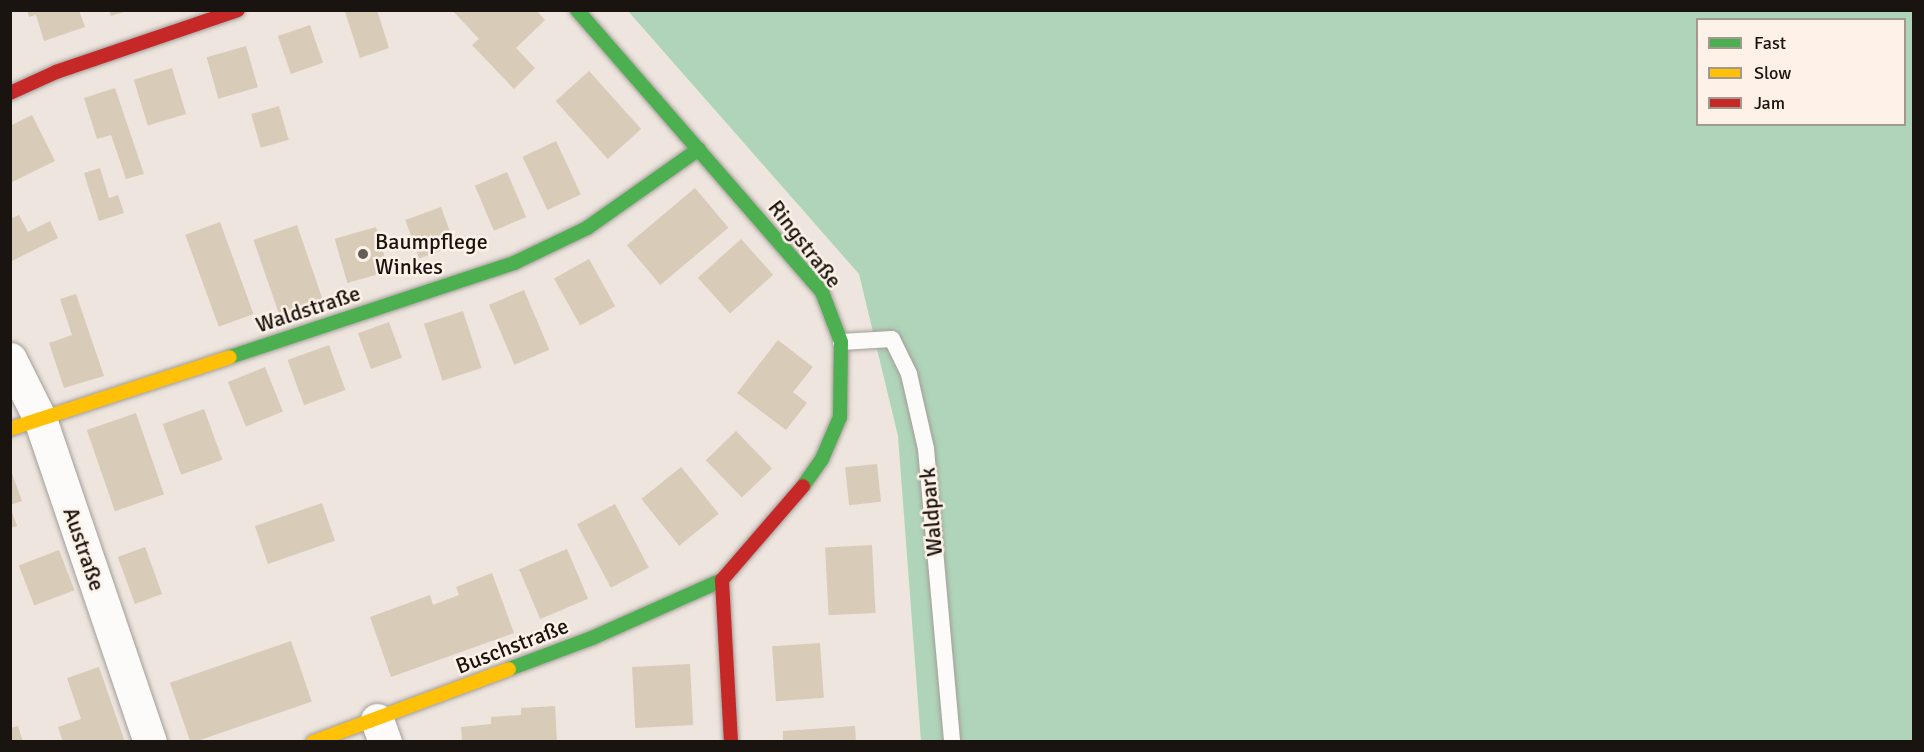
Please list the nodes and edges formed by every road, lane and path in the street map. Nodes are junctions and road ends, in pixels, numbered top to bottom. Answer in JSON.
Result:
{"nodes":[{"id":1,"x":238,"y":10,"type":"edge"},
{"id":2,"x":578,"y":10,"type":"edge"},
{"id":3,"x":10,"y":93,"type":"edge"},
{"id":4,"x":699,"y":149,"type":"junction"},
{"id":5,"x":841,"y":342,"type":"junction"},
{"id":6,"x":10,"y":359,"type":"edge"},
{"id":7,"x":25,"y":424,"type":"edge"},
{"id":8,"x":722,"y":580,"type":"junction"},
{"id":9,"x":381,"y":731,"type":"edge"},
{"id":10,"x":150,"y":741,"type":"edge"},
{"id":11,"x":313,"y":741,"type":"edge"},
{"id":12,"x":731,"y":741,"type":"edge"},
{"id":13,"x":952,"y":741,"type":"edge"}],
"edges":[{"from":1,"to":3,"type":"street"},
{"from":2,"to":4,"type":"street","name":"Ringstraße"},
{"from":4,"to":5,"type":"street","name":"Ringstraße"},
{"from":4,"to":7,"type":"street","name":"Waldstraße"},
{"from":5,"to":8,"type":"street","name":"Ringstraße"},
{"from":5,"to":13,"type":"lane","name":"Waldpark"},
{"from":6,"to":7,"type":"street","name":"Austraße"},
{"from":7,"to":10,"type":"street","name":"Austraße"},
{"from":8,"to":9,"type":"street","name":"Buschstraße"},
{"from":8,"to":12,"type":"street"},
{"from":9,"to":11,"type":"street","name":"Buschstraße"}]}
